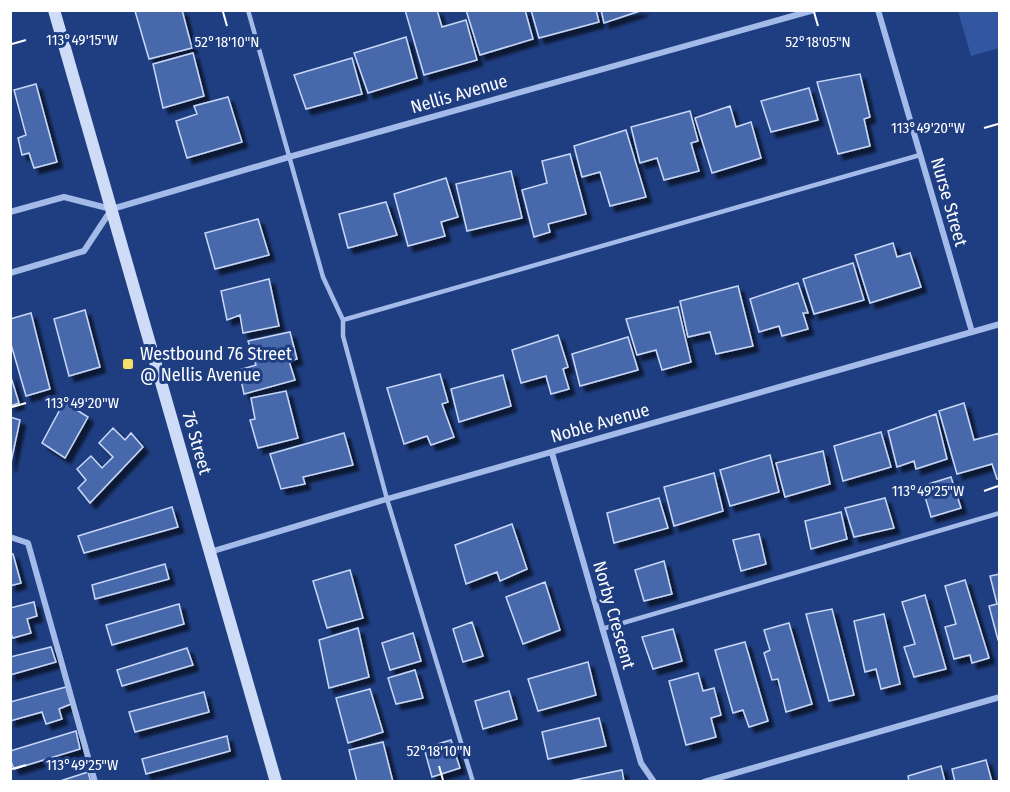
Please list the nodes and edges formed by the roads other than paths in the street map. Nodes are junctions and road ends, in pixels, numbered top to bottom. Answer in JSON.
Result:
{"nodes":[{"id":1,"x":54,"y":10,"type":"edge"},
{"id":2,"x":248,"y":10,"type":"edge"},
{"id":3,"x":814,"y":10,"type":"edge"},
{"id":4,"x":878,"y":10,"type":"edge"},
{"id":5,"x":920,"y":155,"type":"junction"},
{"id":6,"x":289,"y":157,"type":"junction"},
{"id":7,"x":112,"y":209,"type":"junction"},
{"id":8,"x":10,"y":212,"type":"edge"},
{"id":9,"x":10,"y":273,"type":"edge"},
{"id":10,"x":343,"y":320,"type":"junction"},
{"id":11,"x":999,"y":324,"type":"edge"},
{"id":12,"x":972,"y":332,"type":"junction"},
{"id":13,"x":552,"y":453,"type":"junction"},
{"id":14,"x":387,"y":500,"type":"junction"},
{"id":15,"x":999,"y":513,"type":"edge"},
{"id":16,"x":10,"y":537,"type":"edge"},
{"id":17,"x":209,"y":552,"type":"junction"},
{"id":18,"x":602,"y":629,"type":"junction"},
{"id":19,"x":999,"y":697,"type":"edge"},
{"id":20,"x":96,"y":782,"type":"edge"},
{"id":21,"x":276,"y":782,"type":"edge"},
{"id":22,"x":473,"y":782,"type":"edge"},
{"id":23,"x":654,"y":782,"type":"edge"},
{"id":24,"x":704,"y":782,"type":"edge"}],
"edges":[{"from":1,"to":7,"type":"street","name":"76 Street"},
{"from":2,"to":6,"type":"lane"},
{"from":3,"to":6,"type":"street","name":"Nellis Avenue"},
{"from":4,"to":5,"type":"street","name":"Nurse Street"},
{"from":5,"to":10,"type":"lane"},
{"from":5,"to":12,"type":"street","name":"Nurse Street"},
{"from":6,"to":7,"type":"street","name":"Nellis Avenue"},
{"from":6,"to":10,"type":"lane"},
{"from":7,"to":8,"type":"street"},
{"from":7,"to":9,"type":"street"},
{"from":7,"to":17,"type":"street","name":"76 Street"},
{"from":10,"to":14,"type":"lane"},
{"from":11,"to":12,"type":"street","name":"Noble Avenue"},
{"from":12,"to":13,"type":"street","name":"Noble Avenue"},
{"from":13,"to":14,"type":"street","name":"Noble Avenue"},
{"from":13,"to":18,"type":"street","name":"Norby Crescent"},
{"from":14,"to":17,"type":"street","name":"Noble Avenue"},
{"from":14,"to":22,"type":"lane"},
{"from":15,"to":18,"type":"lane"},
{"from":16,"to":20,"type":"street"},
{"from":17,"to":21,"type":"street","name":"76 Street"},
{"from":18,"to":23,"type":"street","name":"Norby Crescent"},
{"from":19,"to":24,"type":"street"}]}
